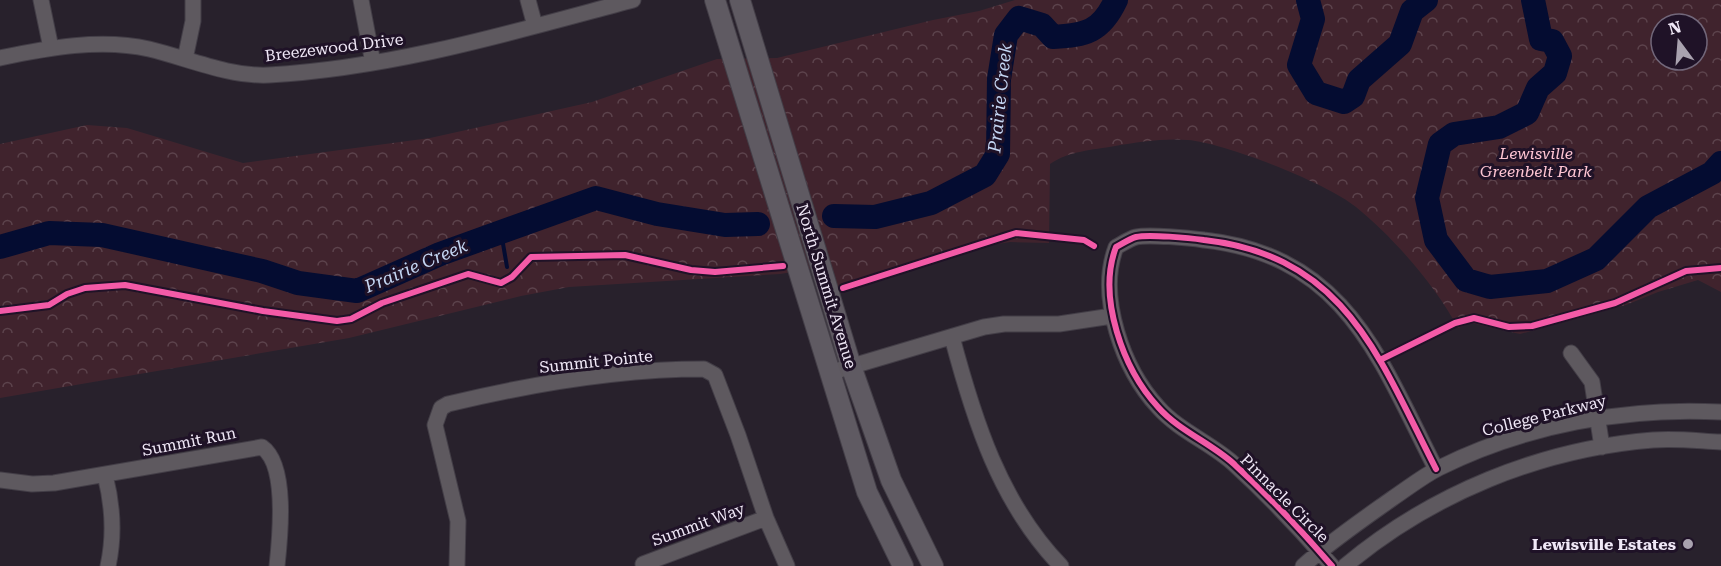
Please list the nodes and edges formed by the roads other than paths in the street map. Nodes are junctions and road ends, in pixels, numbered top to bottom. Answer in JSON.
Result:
{"nodes":[{"id":1,"x":40,"y":0,"type":"edge"},
{"id":2,"x":193,"y":0,"type":"edge"},
{"id":3,"x":361,"y":0,"type":"edge"},
{"id":4,"x":528,"y":0,"type":"edge"},
{"id":5,"x":633,"y":0,"type":"edge"},
{"id":6,"x":715,"y":0,"type":"edge"},
{"id":7,"x":740,"y":0,"type":"edge"},
{"id":8,"x":535,"y":26,"type":"junction"},
{"id":9,"x":51,"y":48,"type":"junction"},
{"id":10,"x":0,"y":58,"type":"edge"},
{"id":11,"x":185,"y":59,"type":"junction"},
{"id":12,"x":373,"y":63,"type":"junction"},
{"id":13,"x":1112,"y":316,"type":"junction"},
{"id":14,"x":952,"y":337,"type":"junction"},
{"id":15,"x":1571,"y":353,"type":"dead end"},
{"id":16,"x":851,"y":366,"type":"junction"},
{"id":17,"x":829,"y":373,"type":"junction"},
{"id":18,"x":1721,"y":412,"type":"edge"},
{"id":19,"x":1599,"y":418,"type":"junction"},
{"id":20,"x":1721,"y":442,"type":"edge"},
{"id":21,"x":1602,"y":447,"type":"junction"},
{"id":22,"x":1436,"y":469,"type":"junction"},
{"id":23,"x":105,"y":475,"type":"junction"},
{"id":24,"x":0,"y":480,"type":"edge"},
{"id":25,"x":766,"y":518,"type":"junction"},
{"id":26,"x":1319,"y":551,"type":"junction"},
{"id":27,"x":643,"y":564,"type":"dead end"},
{"id":28,"x":108,"y":566,"type":"edge"},
{"id":29,"x":276,"y":566,"type":"edge"},
{"id":30,"x":457,"y":566,"type":"edge"},
{"id":31,"x":787,"y":566,"type":"edge"},
{"id":32,"x":903,"y":566,"type":"edge"},
{"id":33,"x":933,"y":566,"type":"edge"},
{"id":34,"x":1061,"y":566,"type":"edge"},
{"id":35,"x":1302,"y":566,"type":"edge"},
{"id":36,"x":1332,"y":566,"type":"edge"},
{"id":37,"x":1345,"y":566,"type":"edge"}],
"edges":[{"from":1,"to":9,"type":"street"},
{"from":2,"to":11,"type":"street"},
{"from":3,"to":12,"type":"street"},
{"from":4,"to":8,"type":"street"},
{"from":5,"to":8,"type":"street","name":"Breezewood Drive"},
{"from":6,"to":17,"type":"main road","name":"North Summit Avenue"},
{"from":7,"to":16,"type":"main road","name":"North Summit Avenue"},
{"from":8,"to":12,"type":"street","name":"Breezewood Drive"},
{"from":9,"to":10,"type":"street","name":"Breezewood Drive"},
{"from":9,"to":11,"type":"street","name":"Breezewood Drive"},
{"from":11,"to":12,"type":"street","name":"Breezewood Drive"},
{"from":13,"to":14,"type":"street"},
{"from":13,"to":22,"type":"street","name":"Pinnacle Circle"},
{"from":13,"to":26,"type":"street","name":"Pinnacle Circle"},
{"from":14,"to":16,"type":"street"},
{"from":14,"to":34,"type":"street"},
{"from":15,"to":19,"type":"street"},
{"from":16,"to":17,"type":"street"},
{"from":16,"to":33,"type":"main road","name":"North Summit Avenue"},
{"from":17,"to":32,"type":"main road","name":"North Summit Avenue"},
{"from":18,"to":19,"type":"street","name":"College Parkway"},
{"from":19,"to":21,"type":"street"},
{"from":19,"to":22,"type":"street","name":"College Parkway"},
{"from":20,"to":21,"type":"street"},
{"from":21,"to":37,"type":"street"},
{"from":22,"to":26,"type":"street","name":"College Parkway"},
{"from":23,"to":24,"type":"street","name":"Summit Run"},
{"from":23,"to":28,"type":"street"},
{"from":23,"to":29,"type":"street","name":"Summit Run"},
{"from":25,"to":27,"type":"street","name":"Summit Way"},
{"from":25,"to":30,"type":"street","name":"Summit Pointe"},
{"from":25,"to":31,"type":"street","name":"Summit Pointe"},
{"from":26,"to":35,"type":"street","name":"College Parkway"},
{"from":26,"to":36,"type":"street","name":"Pinnacle Circle"}]}
